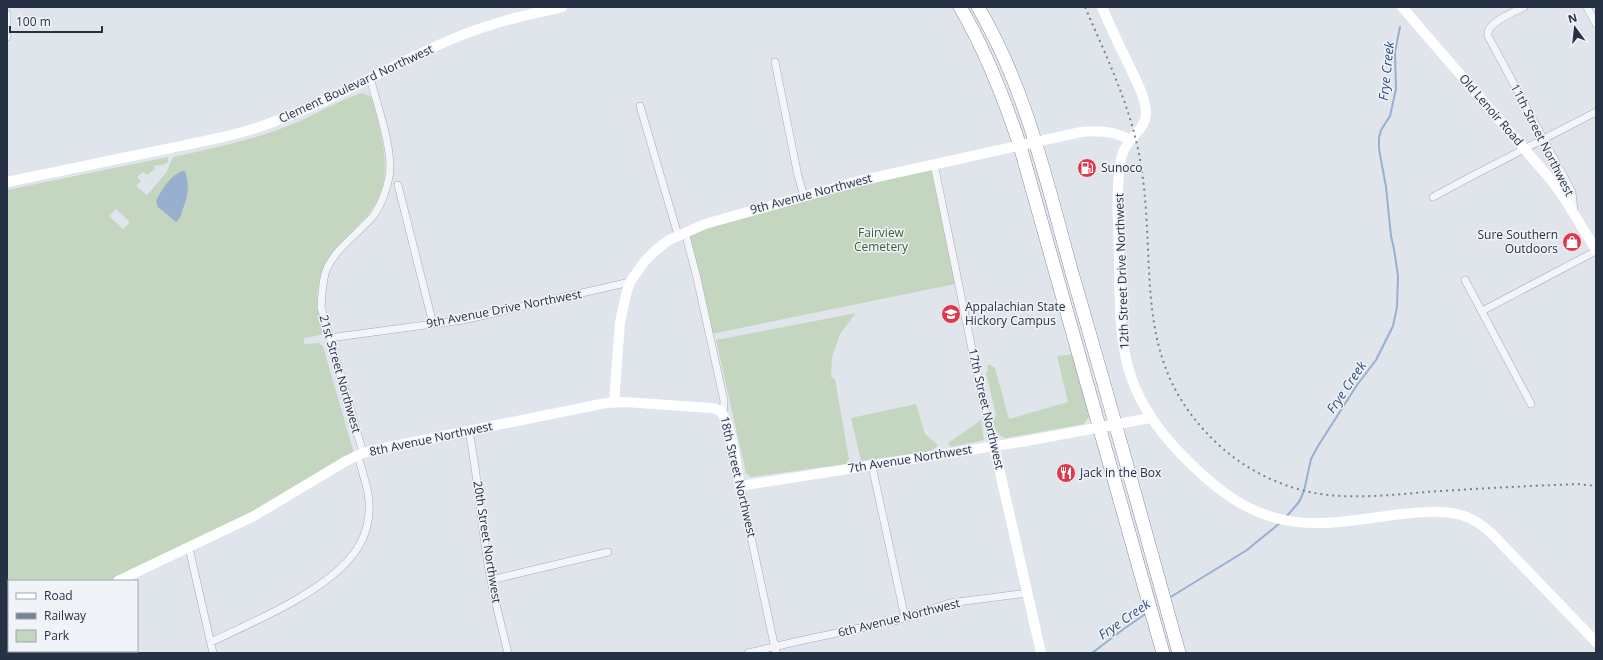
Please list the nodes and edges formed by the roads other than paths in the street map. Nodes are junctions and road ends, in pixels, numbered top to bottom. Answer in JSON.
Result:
{"nodes":[{"id":1,"x":562,"y":7,"type":"edge"},
{"id":2,"x":960,"y":7,"type":"edge"},
{"id":3,"x":978,"y":7,"type":"edge"},
{"id":4,"x":1102,"y":7,"type":"edge"},
{"id":5,"x":1402,"y":7,"type":"edge"},
{"id":6,"x":1524,"y":7,"type":"edge"},
{"id":7,"x":1587,"y":7,"type":"edge"},
{"id":8,"x":537,"y":10,"type":"edge"},
{"id":9,"x":7,"y":14,"type":"edge"},
{"id":10,"x":1596,"y":24,"type":"edge"},
{"id":11,"x":7,"y":38,"type":"edge"},
{"id":12,"x":775,"y":62,"type":"dead end"},
{"id":13,"x":370,"y":78,"type":"junction"},
{"id":14,"x":640,"y":106,"type":"dead end"},
{"id":15,"x":1596,"y":112,"type":"edge"},
{"id":16,"x":1544,"y":139,"type":"junction"},
{"id":17,"x":1130,"y":140,"type":"junction"},
{"id":18,"x":1035,"y":143,"type":"junction"},
{"id":19,"x":1020,"y":146,"type":"junction"},
{"id":20,"x":1524,"y":149,"type":"junction"},
{"id":21,"x":934,"y":164,"type":"junction"},
{"id":22,"x":7,"y":182,"type":"edge"},
{"id":23,"x":398,"y":185,"type":"dead end"},
{"id":24,"x":804,"y":196,"type":"junction"},
{"id":25,"x":1432,"y":197,"type":"dead end"},
{"id":26,"x":1575,"y":216,"type":"junction"},
{"id":27,"x":682,"y":234,"type":"junction"},
{"id":28,"x":1596,"y":251,"type":"edge"},
{"id":29,"x":1465,"y":280,"type":"dead end"},
{"id":30,"x":630,"y":282,"type":"junction"},
{"id":31,"x":1482,"y":311,"type":"junction"},
{"id":32,"x":434,"y":324,"type":"junction"},
{"id":33,"x":329,"y":338,"type":"junction"},
{"id":34,"x":614,"y":402,"type":"junction"},
{"id":35,"x":1531,"y":404,"type":"dead end"},
{"id":36,"x":723,"y":414,"type":"junction"},
{"id":37,"x":1150,"y":418,"type":"junction"},
{"id":38,"x":1116,"y":425,"type":"junction"},
{"id":39,"x":1101,"y":428,"type":"junction"},
{"id":40,"x":469,"y":431,"type":"junction"},
{"id":41,"x":994,"y":446,"type":"junction"},
{"id":42,"x":360,"y":454,"type":"junction"},
{"id":43,"x":872,"y":466,"type":"junction"},
{"id":44,"x":740,"y":486,"type":"junction"},
{"id":45,"x":190,"y":548,"type":"junction"},
{"id":46,"x":608,"y":552,"type":"dead end"},
{"id":47,"x":120,"y":580,"type":"edge"},
{"id":48,"x":491,"y":580,"type":"junction"},
{"id":49,"x":1028,"y":593,"type":"junction"},
{"id":50,"x":905,"y":618,"type":"junction"},
{"id":51,"x":211,"y":642,"type":"junction"},
{"id":52,"x":1596,"y":642,"type":"edge"},
{"id":53,"x":776,"y":650,"type":"edge"},
{"id":54,"x":213,"y":653,"type":"edge"},
{"id":55,"x":508,"y":653,"type":"edge"},
{"id":56,"x":748,"y":653,"type":"edge"},
{"id":57,"x":1041,"y":653,"type":"edge"},
{"id":58,"x":1163,"y":653,"type":"edge"},
{"id":59,"x":1179,"y":653,"type":"edge"}],
"edges":[{"from":1,"to":8,"type":"street","name":"Clement Boulevard Northwest"},
{"from":2,"to":19,"type":"highway"},
{"from":3,"to":18,"type":"highway"},
{"from":4,"to":17,"type":"street","name":"12th Street Drive Northwest"},
{"from":5,"to":20,"type":"street","name":"Old Lenoir Road"},
{"from":6,"to":16,"type":"street","name":"11th Street Northwest"},
{"from":7,"to":10,"type":"street"},
{"from":8,"to":13,"type":"street","name":"Clement Boulevard Northwest"},
{"from":9,"to":11,"type":"street"},
{"from":12,"to":24,"type":"street"},
{"from":13,"to":22,"type":"street","name":"Clement Boulevard Northwest"},
{"from":13,"to":33,"type":"street","name":"21st Street Northwest"},
{"from":14,"to":27,"type":"street","name":"18th Street Northwest"},
{"from":15,"to":16,"type":"street"},
{"from":16,"to":20,"type":"street"},
{"from":16,"to":26,"type":"street","name":"11th Street Northwest"},
{"from":17,"to":18,"type":"street","name":"9th Avenue Northwest"},
{"from":17,"to":37,"type":"street","name":"12th Street Drive Northwest"},
{"from":18,"to":19,"type":"street","name":"9th Avenue Northwest"},
{"from":18,"to":38,"type":"highway"},
{"from":19,"to":21,"type":"street","name":"9th Avenue Northwest"},
{"from":19,"to":39,"type":"highway"},
{"from":20,"to":25,"type":"street"},
{"from":20,"to":26,"type":"street","name":"Old Lenoir Road"},
{"from":21,"to":24,"type":"street","name":"9th Avenue Northwest"},
{"from":21,"to":41,"type":"street","name":"17th Street Northwest"},
{"from":23,"to":32,"type":"street"},
{"from":24,"to":27,"type":"street","name":"9th Avenue Northwest"},
{"from":26,"to":28,"type":"street","name":"11th Street Northwest"},
{"from":27,"to":30,"type":"street","name":"9th Avenue Northwest"},
{"from":27,"to":36,"type":"street","name":"18th Street Northwest"},
{"from":28,"to":31,"type":"street"},
{"from":29,"to":31,"type":"street"},
{"from":30,"to":32,"type":"street","name":"9th Avenue Drive Northwest"},
{"from":30,"to":34,"type":"street","name":"9th Avenue Northwest"},
{"from":31,"to":35,"type":"street"},
{"from":32,"to":33,"type":"street","name":"9th Avenue Drive Northwest"},
{"from":33,"to":42,"type":"street","name":"21st Street Northwest"},
{"from":34,"to":36,"type":"street","name":"8th Avenue Northwest"},
{"from":34,"to":40,"type":"street","name":"8th Avenue Northwest"},
{"from":36,"to":44,"type":"street","name":"18th Street Northwest"},
{"from":37,"to":38,"type":"street","name":"7th Avenue Northwest"},
{"from":37,"to":52,"type":"street","name":"12th Street Drive Northwest"},
{"from":38,"to":39,"type":"street","name":"7th Avenue Northwest"},
{"from":38,"to":59,"type":"highway"},
{"from":39,"to":41,"type":"street","name":"7th Avenue Northwest"},
{"from":39,"to":58,"type":"highway"},
{"from":40,"to":42,"type":"street","name":"8th Avenue Northwest"},
{"from":40,"to":48,"type":"street","name":"20th Street Northwest"},
{"from":41,"to":43,"type":"street","name":"7th Avenue Northwest"},
{"from":41,"to":49,"type":"street","name":"17th Street Northwest"},
{"from":42,"to":45,"type":"street","name":"8th Avenue Northwest"},
{"from":42,"to":51,"type":"street","name":"21st Street Northwest"},
{"from":43,"to":44,"type":"street","name":"7th Avenue Northwest"},
{"from":43,"to":50,"type":"street"},
{"from":44,"to":53,"type":"street","name":"18th Street Northwest"},
{"from":45,"to":47,"type":"street","name":"8th Avenue Northwest"},
{"from":45,"to":51,"type":"street"},
{"from":46,"to":48,"type":"street"},
{"from":48,"to":55,"type":"street","name":"20th Street Northwest"},
{"from":49,"to":50,"type":"street","name":"6th Avenue Northwest"},
{"from":49,"to":57,"type":"street","name":"17th Street Northwest"},
{"from":50,"to":53,"type":"street","name":"6th Avenue Northwest"},
{"from":51,"to":54,"type":"street"},
{"from":53,"to":56,"type":"street","name":"6th Avenue Northwest"}]}
